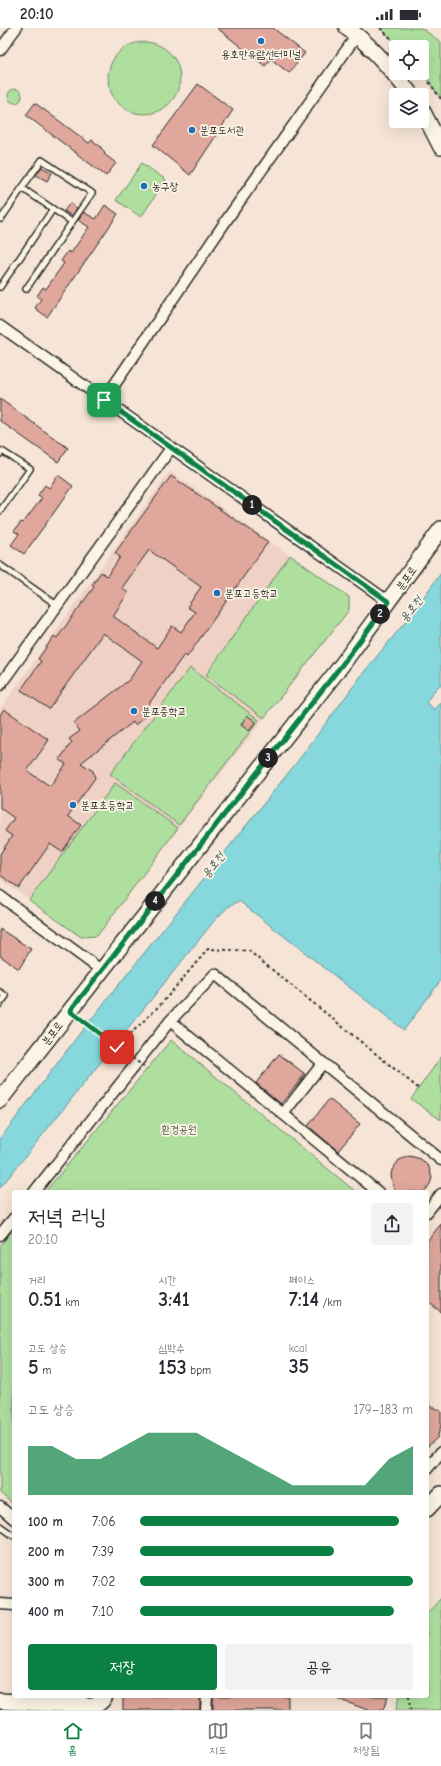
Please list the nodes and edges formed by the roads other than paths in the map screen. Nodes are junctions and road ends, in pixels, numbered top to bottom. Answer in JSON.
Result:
{"nodes":[{"id":1,"x":16,"y":28,"type":"edge"},
{"id":2,"x":352,"y":32,"type":"edge"},
{"id":3,"x":0,"y":50,"type":"edge"},
{"id":4,"x":406,"y":88,"type":"edge"},
{"id":5,"x":429,"y":124,"type":"edge"},
{"id":6,"x":441,"y":147,"type":"edge"},
{"id":7,"x":22,"y":188,"type":"junction"},
{"id":8,"x":53,"y":209,"type":"junction"},
{"id":9,"x":1,"y":220,"type":"edge"},
{"id":10,"x":72,"y":222,"type":"junction"},
{"id":11,"x":0,"y":287,"type":"edge"},
{"id":12,"x":26,"y":290,"type":"dead end"},
{"id":13,"x":0,"y":326,"type":"edge"},
{"id":14,"x":104,"y":400,"type":"junction"},
{"id":15,"x":171,"y":448,"type":"junction"},
{"id":16,"x":0,"y":454,"type":"edge"},
{"id":17,"x":0,"y":511,"type":"edge"},
{"id":18,"x":441,"y":529,"type":"edge"},
{"id":19,"x":0,"y":565,"type":"edge"},
{"id":20,"x":389,"y":602,"type":"junction"},
{"id":21,"x":58,"y":605,"type":"junction"},
{"id":22,"x":0,"y":685,"type":"edge"},
{"id":23,"x":0,"y":896,"type":"edge"},
{"id":24,"x":101,"y":970,"type":"junction"},
{"id":25,"x":0,"y":992,"type":"edge"},
{"id":26,"x":0,"y":1004,"type":"edge"},
{"id":27,"x":170,"y":1021,"type":"junction"},
{"id":28,"x":323,"y":1063,"type":"junction"},
{"id":29,"x":0,"y":1100,"type":"edge"},
{"id":30,"x":283,"y":1114,"type":"junction"},
{"id":31,"x":441,"y":1160,"type":"edge"},
{"id":32,"x":36,"y":1190,"type":"edge"},
{"id":33,"x":376,"y":1190,"type":"edge"},
{"id":34,"x":441,"y":1194,"type":"edge"},
{"id":35,"x":429,"y":1209,"type":"edge"},
{"id":36,"x":12,"y":1220,"type":"edge"},
{"id":37,"x":0,"y":1235,"type":"edge"},
{"id":38,"x":441,"y":1452,"type":"edge"},
{"id":39,"x":429,"y":1467,"type":"edge"},
{"id":40,"x":441,"y":1494,"type":"edge"},
{"id":41,"x":0,"y":1507,"type":"edge"},
{"id":42,"x":429,"y":1507,"type":"edge"},
{"id":43,"x":12,"y":1516,"type":"edge"},
{"id":44,"x":0,"y":1526,"type":"edge"},
{"id":45,"x":12,"y":1535,"type":"edge"},
{"id":46,"x":0,"y":1604,"type":"edge"},
{"id":47,"x":12,"y":1605,"type":"edge"},
{"id":48,"x":46,"y":1698,"type":"edge"},
{"id":49,"x":103,"y":1698,"type":"edge"},
{"id":50,"x":207,"y":1698,"type":"edge"},
{"id":51,"x":0,"y":1701,"type":"edge"},
{"id":52,"x":32,"y":1703,"type":"junction"},
{"id":53,"x":85,"y":1705,"type":"edge"},
{"id":54,"x":206,"y":1710,"type":"edge"}],
"edges":[{"from":1,"to":3,"type":"street"},
{"from":2,"to":4,"type":"main road"},
{"from":2,"to":14,"type":"street"},
{"from":5,"to":6,"type":"main road"},
{"from":7,"to":8,"type":"lane"},
{"from":7,"to":9,"type":"lane"},
{"from":7,"to":10,"type":"lane"},
{"from":8,"to":10,"type":"lane"},
{"from":8,"to":11,"type":"lane"},
{"from":10,"to":12,"type":"lane"},
{"from":13,"to":14,"type":"street"},
{"from":14,"to":15,"type":"street"},
{"from":15,"to":20,"type":"street"},
{"from":15,"to":21,"type":"street"},
{"from":16,"to":17,"type":"lane"},
{"from":18,"to":20,"type":"main road","name":"분포로"},
{"from":19,"to":21,"type":"lane"},
{"from":20,"to":24,"type":"main road","name":"분포로"},
{"from":21,"to":22,"type":"street"},
{"from":23,"to":24,"type":"street"},
{"from":24,"to":29,"type":"main road","name":"분포로"},
{"from":25,"to":26,"type":"lane"},
{"from":27,"to":28,"type":"street"},
{"from":27,"to":30,"type":"street"},
{"from":27,"to":32,"type":"street"},
{"from":28,"to":30,"type":"street"},
{"from":28,"to":31,"type":"street"},
{"from":30,"to":33,"type":"street"},
{"from":34,"to":35,"type":"street"},
{"from":36,"to":37,"type":"street"},
{"from":38,"to":39,"type":"street"},
{"from":40,"to":42,"type":"main road"},
{"from":41,"to":43,"type":"street"},
{"from":44,"to":45,"type":"lane"},
{"from":46,"to":47,"type":"street"},
{"from":48,"to":52,"type":"main road"},
{"from":49,"to":53,"type":"main road"},
{"from":50,"to":54,"type":"street"},
{"from":51,"to":52,"type":"main road"},
{"from":52,"to":53,"type":"main road"}]}
